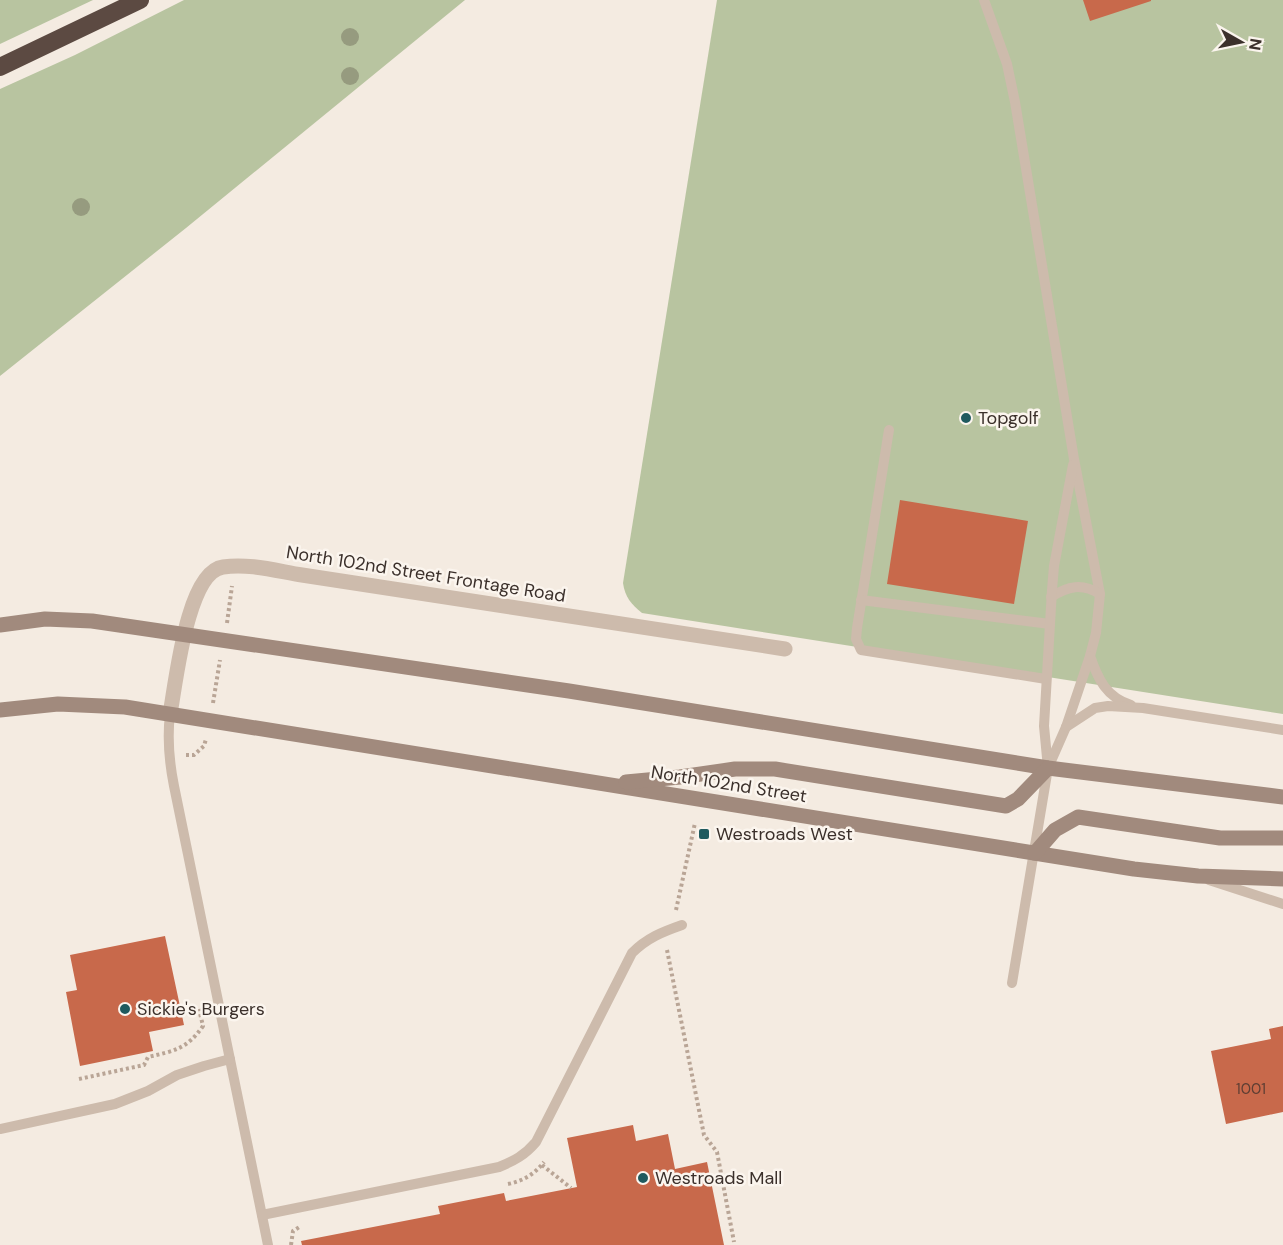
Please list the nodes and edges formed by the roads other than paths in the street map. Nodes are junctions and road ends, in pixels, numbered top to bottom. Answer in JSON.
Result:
{"nodes":[{"id":1,"x":140,"y":0,"type":"edge"},
{"id":2,"x":984,"y":0,"type":"edge"},
{"id":3,"x":0,"y":67,"type":"edge"},
{"id":4,"x":889,"y":430,"type":"dead end"},
{"id":5,"x":1074,"y":459,"type":"junction"},
{"id":6,"x":1100,"y":594,"type":"junction"},
{"id":7,"x":1051,"y":597,"type":"junction"},
{"id":8,"x":861,"y":600,"type":"junction"},
{"id":9,"x":1050,"y":624,"type":"junction"},
{"id":10,"x":0,"y":625,"type":"edge"},
{"id":11,"x":185,"y":636,"type":"junction"},
{"id":12,"x":785,"y":650,"type":"dead end"},
{"id":13,"x":1090,"y":656,"type":"junction"},
{"id":14,"x":1046,"y":678,"type":"junction"},
{"id":15,"x":1143,"y":708,"type":"junction"},
{"id":16,"x":0,"y":710,"type":"edge"},
{"id":17,"x":170,"y":714,"type":"junction"},
{"id":18,"x":1066,"y":727,"type":"junction"},
{"id":19,"x":1283,"y":730,"type":"edge"},
{"id":20,"x":1048,"y":768,"type":"junction"},
{"id":21,"x":601,"y":784,"type":"junction"},
{"id":22,"x":1283,"y":797,"type":"edge"},
{"id":23,"x":1283,"y":838,"type":"edge"},
{"id":24,"x":1035,"y":852,"type":"junction"},
{"id":25,"x":1198,"y":876,"type":"junction"},
{"id":26,"x":1283,"y":879,"type":"edge"},
{"id":27,"x":1283,"y":904,"type":"edge"},
{"id":28,"x":676,"y":927,"type":"road end"},
{"id":29,"x":1012,"y":982,"type":"dead end"},
{"id":30,"x":230,"y":1059,"type":"junction"},
{"id":31,"x":0,"y":1129,"type":"edge"},
{"id":32,"x":262,"y":1215,"type":"junction"},
{"id":33,"x":268,"y":1245,"type":"edge"}],
"edges":[{"from":1,"to":3,"type":"highway"},
{"from":2,"to":5,"type":"lane"},
{"from":4,"to":8,"type":"lane"},
{"from":5,"to":6,"type":"lane"},
{"from":5,"to":7,"type":"lane"},
{"from":6,"to":7,"type":"lane"},
{"from":6,"to":13,"type":"lane"},
{"from":7,"to":9,"type":"lane"},
{"from":8,"to":9,"type":"lane"},
{"from":8,"to":14,"type":"lane"},
{"from":9,"to":14,"type":"lane"},
{"from":10,"to":11,"type":"main road"},
{"from":11,"to":12,"type":"street","name":"North 102nd Street Frontage Road"},
{"from":11,"to":17,"type":"street","name":"North 102nd Street Frontage Road"},
{"from":11,"to":20,"type":"main road"},
{"from":13,"to":15,"type":"lane"},
{"from":13,"to":18,"type":"lane"},
{"from":14,"to":20,"type":"lane"},
{"from":15,"to":18,"type":"lane"},
{"from":15,"to":19,"type":"lane"},
{"from":16,"to":17,"type":"main road","name":"North 102nd Street"},
{"from":17,"to":21,"type":"main road","name":"North 102nd Street"},
{"from":17,"to":30,"type":"lane"},
{"from":18,"to":20,"type":"lane"},
{"from":20,"to":21,"type":"main road"},
{"from":20,"to":22,"type":"main road"},
{"from":20,"to":24,"type":"lane"},
{"from":21,"to":24,"type":"main road","name":"North 102nd Street"},
{"from":23,"to":24,"type":"main road"},
{"from":24,"to":25,"type":"main road","name":"North 102nd Street"},
{"from":24,"to":29,"type":"lane"},
{"from":25,"to":26,"type":"main road","name":"North 102nd Street"},
{"from":25,"to":27,"type":"lane"},
{"from":28,"to":32,"type":"lane"},
{"from":30,"to":31,"type":"lane"},
{"from":30,"to":32,"type":"lane"},
{"from":32,"to":33,"type":"lane"}]}
